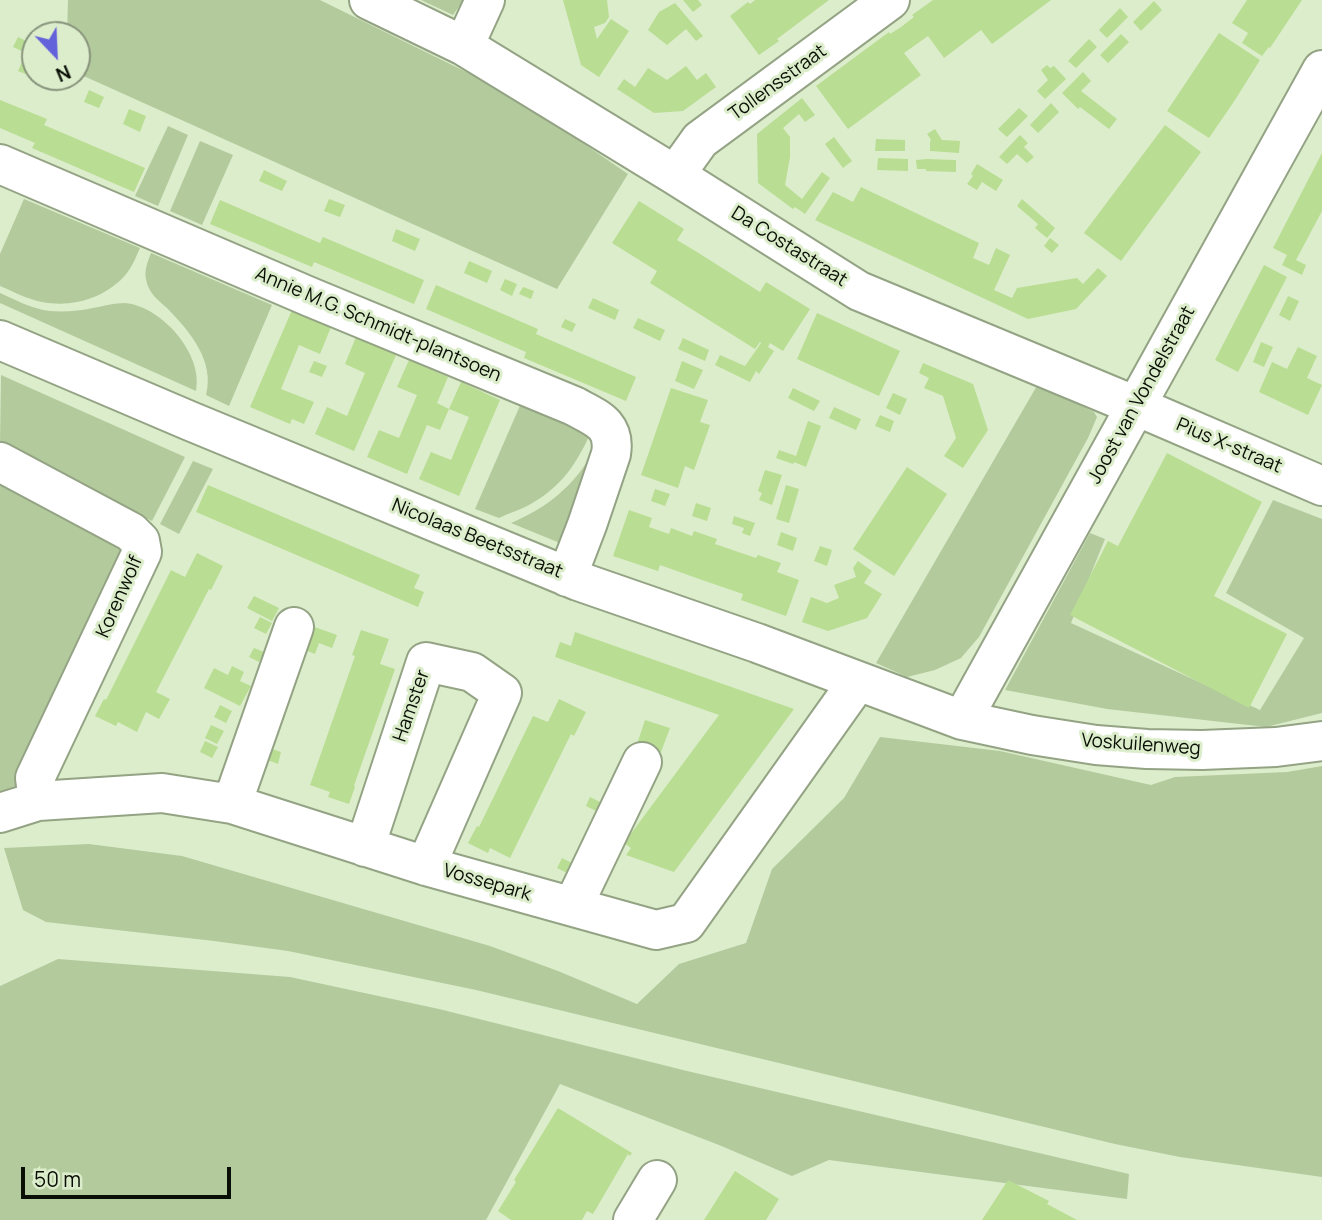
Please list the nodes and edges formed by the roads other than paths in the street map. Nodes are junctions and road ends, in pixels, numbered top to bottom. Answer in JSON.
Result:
{"nodes":[{"id":1,"x":369,"y":0,"type":"edge"},
{"id":2,"x":485,"y":0,"type":"edge"},
{"id":3,"x":890,"y":0,"type":"edge"},
{"id":4,"x":464,"y":46,"type":"junction"},
{"id":5,"x":1318,"y":89,"type":"edge"},
{"id":6,"x":0,"y":163,"type":"edge"},
{"id":7,"x":674,"y":174,"type":"junction"},
{"id":8,"x":0,"y":340,"type":"edge"},
{"id":9,"x":1136,"y":406,"type":"junction"},
{"id":10,"x":0,"y":462,"type":"edge"},
{"id":11,"x":1322,"y":486,"type":"edge"},
{"id":12,"x":567,"y":577,"type":"junction"},
{"id":13,"x":294,"y":627,"type":"dead end"},
{"id":14,"x":858,"y":681,"type":"junction"},
{"id":15,"x":962,"y":720,"type":"junction"},
{"id":16,"x":1322,"y":741,"type":"edge"},
{"id":17,"x":642,"y":762,"type":"dead end"},
{"id":18,"x":38,"y":801,"type":"junction"},
{"id":19,"x":232,"y":804,"type":"junction"},
{"id":20,"x":0,"y":813,"type":"edge"},
{"id":21,"x":365,"y":847,"type":"junction"},
{"id":22,"x":426,"y":866,"type":"junction"},
{"id":23,"x":573,"y":906,"type":"junction"},
{"id":24,"x":657,"y":1180,"type":"dead end"},
{"id":25,"x":633,"y":1220,"type":"edge"}],
"edges":[{"from":1,"to":4,"type":"street","name":"Da Costastraat"},
{"from":2,"to":4,"type":"street"},
{"from":3,"to":7,"type":"street","name":"Tollensstraat"},
{"from":4,"to":7,"type":"street","name":"Da Costastraat"},
{"from":5,"to":9,"type":"street","name":"Joost van Vondelstraat"},
{"from":6,"to":12,"type":"street","name":"Annie M.G. Schmidt-plantsoen"},
{"from":7,"to":9,"type":"street","name":"Da Costastraat"},
{"from":8,"to":12,"type":"street","name":"Nicolaas Beetsstraat"},
{"from":9,"to":11,"type":"street","name":"Pius X-straat"},
{"from":9,"to":15,"type":"street","name":"Joost van Vondelstraat"},
{"from":10,"to":18,"type":"street","name":"Korenwolf"},
{"from":12,"to":14,"type":"street","name":"Nicolaas Beetsstraat"},
{"from":13,"to":19,"type":"street"},
{"from":14,"to":15,"type":"street","name":"Nicolaas Beetsstraat"},
{"from":14,"to":23,"type":"street","name":"Vossepark"},
{"from":15,"to":16,"type":"street","name":"Voskuilenweg"},
{"from":17,"to":23,"type":"street"},
{"from":18,"to":19,"type":"street","name":"Vossepark"},
{"from":18,"to":20,"type":"street","name":"Vossepark"},
{"from":19,"to":21,"type":"street","name":"Vossepark"},
{"from":21,"to":22,"type":"street","name":"Vossepark"},
{"from":21,"to":22,"type":"street","name":"Hamster"},
{"from":22,"to":23,"type":"street","name":"Vossepark"},
{"from":24,"to":25,"type":"street"}]}
